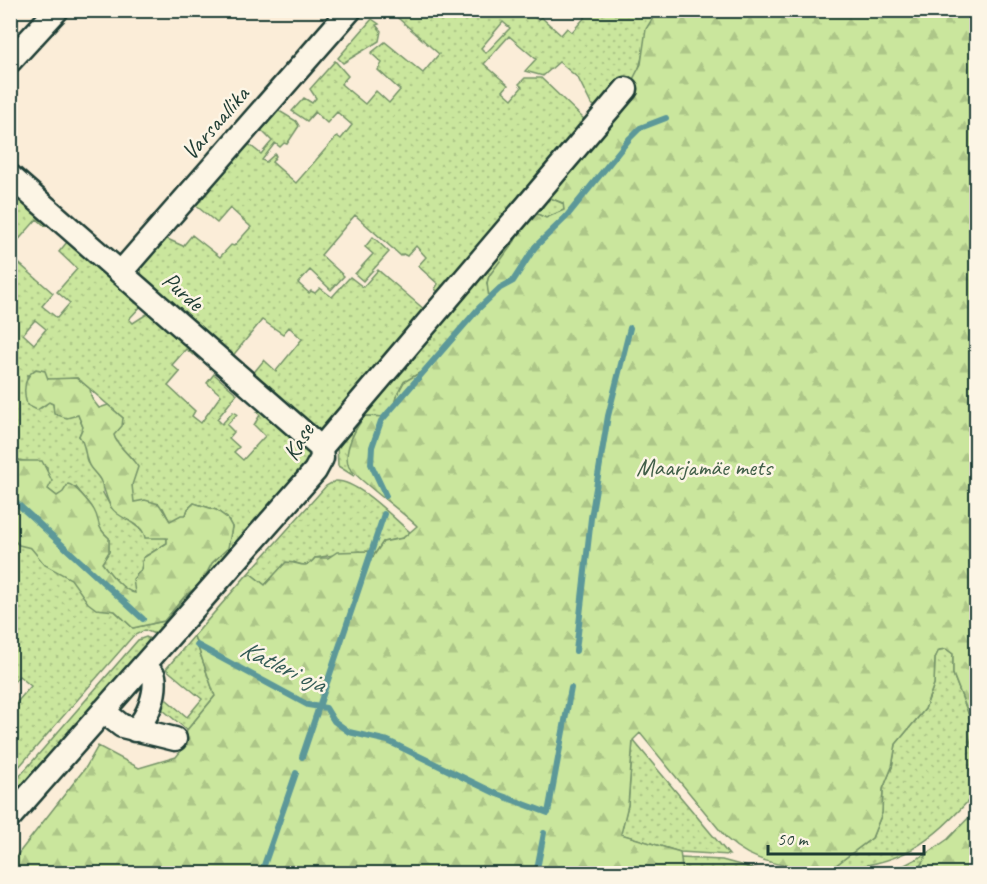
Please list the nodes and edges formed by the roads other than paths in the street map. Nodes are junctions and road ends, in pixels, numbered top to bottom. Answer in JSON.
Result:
{"nodes":[{"id":1,"x":57,"y":10,"type":"edge"},
{"id":2,"x":350,"y":10,"type":"edge"},
{"id":3,"x":10,"y":61,"type":"edge"},
{"id":4,"x":626,"y":89,"type":"dead end"},
{"id":5,"x":10,"y":176,"type":"edge"},
{"id":6,"x":121,"y":272,"type":"junction"},
{"id":7,"x":321,"y":448,"type":"junction"},
{"id":8,"x":144,"y":665,"type":"junction"},
{"id":9,"x":103,"y":711,"type":"junction"},
{"id":10,"x":135,"y":730,"type":"junction"},
{"id":11,"x":175,"y":739,"type":"dead end"},
{"id":12,"x":10,"y":817,"type":"edge"}],
"edges":[{"from":1,"to":3,"type":"street"},
{"from":2,"to":6,"type":"street","name":"Varsaallika"},
{"from":4,"to":7,"type":"street","name":"Kase"},
{"from":5,"to":6,"type":"street","name":"Purde"},
{"from":6,"to":7,"type":"street","name":"Purde"},
{"from":7,"to":8,"type":"street","name":"Kase"},
{"from":8,"to":9,"type":"street","name":"Kase"},
{"from":8,"to":10,"type":"street"},
{"from":9,"to":10,"type":"street"},
{"from":9,"to":12,"type":"street","name":"Kase"},
{"from":10,"to":11,"type":"street"}]}
